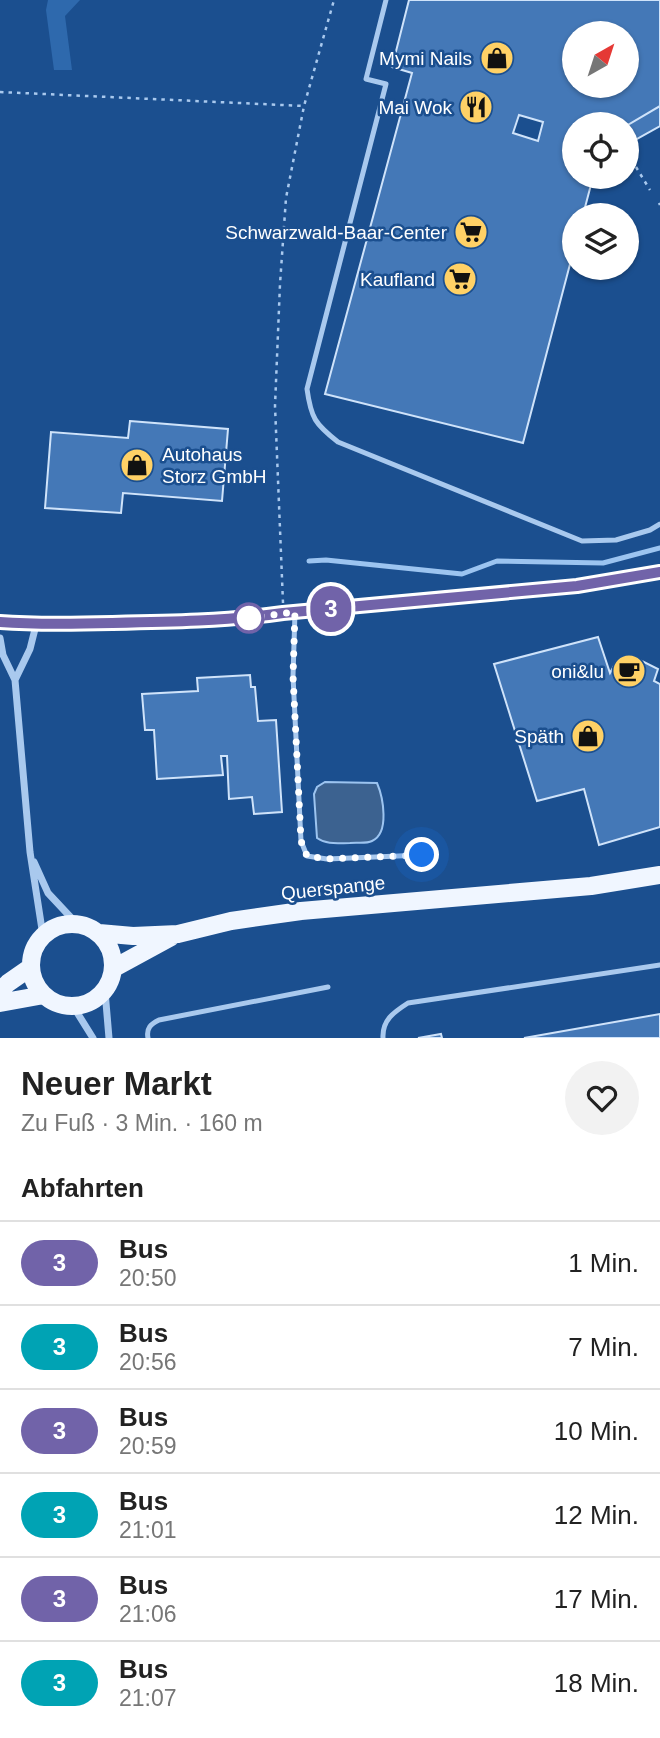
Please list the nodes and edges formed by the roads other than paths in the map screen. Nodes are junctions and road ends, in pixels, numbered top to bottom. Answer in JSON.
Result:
{"nodes":[{"id":1,"x":386,"y":0,"type":"edge"},
{"id":2,"x":660,"y":524,"type":"edge"},
{"id":3,"x":660,"y":572,"type":"edge"},
{"id":4,"x":295,"y":612,"type":"junction"},
{"id":5,"x":0,"y":622,"type":"edge"},
{"id":6,"x":36,"y":625,"type":"junction"},
{"id":7,"x":0,"y":638,"type":"edge"},
{"id":8,"x":15,"y":680,"type":"junction"},
{"id":9,"x":30,"y":852,"type":"junction"},
{"id":10,"x":422,"y":855,"type":"dead end"},
{"id":11,"x":660,"y":875,"type":"edge"},
{"id":12,"x":77,"y":923,"type":"junction"},
{"id":13,"x":99,"y":933,"type":"junction"},
{"id":14,"x":178,"y":934,"type":"junction"},
{"id":15,"x":43,"y":936,"type":"junction"},
{"id":16,"x":660,"y":965,"type":"edge"},
{"id":17,"x":31,"y":967,"type":"junction"},
{"id":18,"x":114,"y":968,"type":"junction"},
{"id":19,"x":328,"y":987,"type":"dead end"},
{"id":20,"x":0,"y":991,"type":"edge"},
{"id":21,"x":105,"y":991,"type":"junction"},
{"id":22,"x":44,"y":995,"type":"junction"},
{"id":23,"x":0,"y":1003,"type":"edge"},
{"id":24,"x":73,"y":1006,"type":"junction"},
{"id":25,"x":93,"y":1038,"type":"edge"},
{"id":26,"x":110,"y":1038,"type":"edge"},
{"id":27,"x":148,"y":1038,"type":"edge"},
{"id":28,"x":383,"y":1038,"type":"edge"}],
"edges":[{"from":1,"to":2,"type":"lane"},
{"from":3,"to":4,"type":"street"},
{"from":4,"to":6,"type":"street"},
{"from":4,"to":10,"type":"lane"},
{"from":5,"to":6,"type":"street"},
{"from":6,"to":8,"type":"street"},
{"from":7,"to":8,"type":"street"},
{"from":8,"to":9,"type":"street"},
{"from":9,"to":12,"type":"street"},
{"from":9,"to":15,"type":"street"},
{"from":11,"to":14,"type":"main road","name":"Querspange"},
{"from":12,"to":13,"type":"main road"},
{"from":12,"to":15,"type":"main road"},
{"from":13,"to":14,"type":"main road","name":"Querspange"},
{"from":13,"to":18,"type":"main road"},
{"from":14,"to":18,"type":"main road","name":"Querspange"},
{"from":15,"to":17,"type":"main road"},
{"from":16,"to":28,"type":"lane"},
{"from":17,"to":20,"type":"main road"},
{"from":17,"to":22,"type":"main road"},
{"from":18,"to":21,"type":"main road"},
{"from":19,"to":27,"type":"lane"},
{"from":21,"to":24,"type":"main road"},
{"from":21,"to":26,"type":"street"},
{"from":22,"to":23,"type":"main road"},
{"from":22,"to":24,"type":"main road"},
{"from":24,"to":25,"type":"street"}]}
